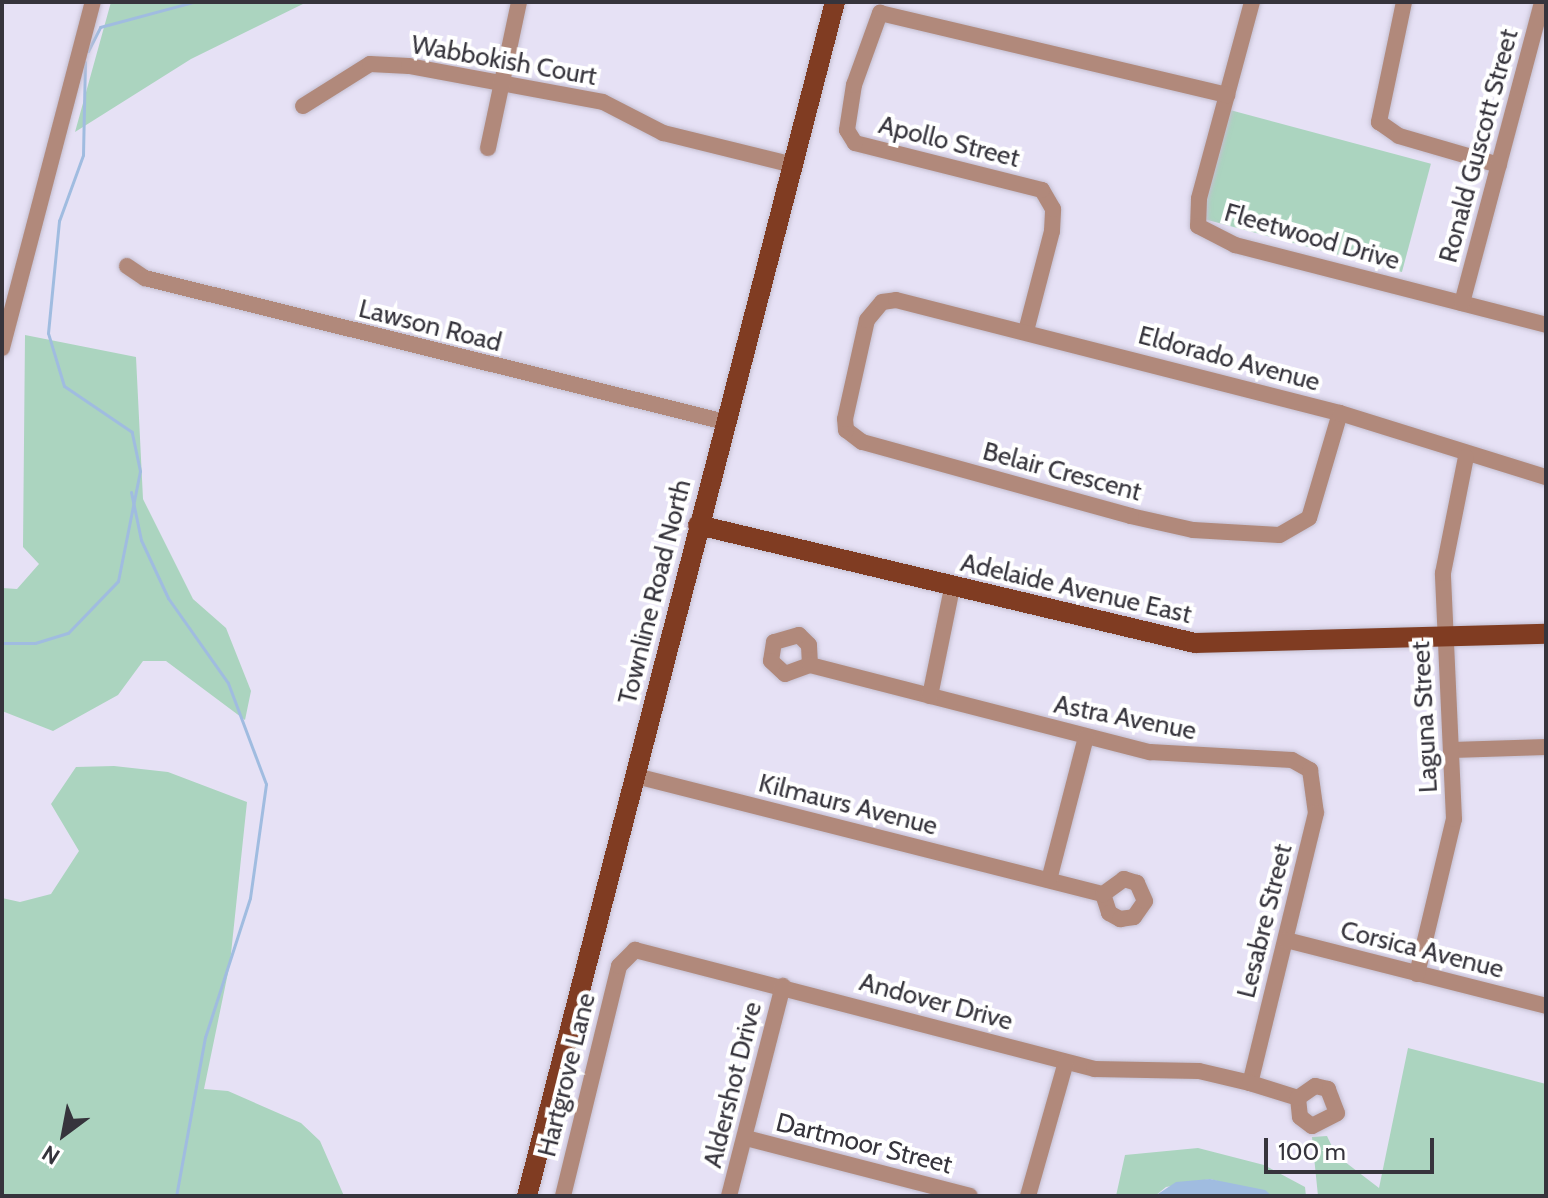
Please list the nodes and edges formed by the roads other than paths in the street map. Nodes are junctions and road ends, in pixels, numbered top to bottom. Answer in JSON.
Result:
{"nodes":[{"id":1,"x":93,"y":2,"type":"edge"},
{"id":2,"x":519,"y":2,"type":"edge"},
{"id":3,"x":835,"y":2,"type":"edge"},
{"id":4,"x":1252,"y":2,"type":"edge"},
{"id":5,"x":1404,"y":2,"type":"edge"},
{"id":6,"x":1542,"y":2,"type":"edge"},
{"id":7,"x":500,"y":82,"type":"junction"},
{"id":8,"x":1227,"y":95,"type":"junction"},
{"id":9,"x":303,"y":106,"type":"dead end"},
{"id":10,"x":488,"y":148,"type":"dead end"},
{"id":11,"x":793,"y":165,"type":"junction"},
{"id":12,"x":1499,"y":165,"type":"junction"},
{"id":13,"x":127,"y":266,"type":"dead end"},
{"id":14,"x":896,"y":300,"type":"joint"},
{"id":15,"x":1462,"y":303,"type":"junction"},
{"id":16,"x":1546,"y":325,"type":"edge"},
{"id":17,"x":1026,"y":331,"type":"junction"},
{"id":18,"x":2,"y":348,"type":"edge"},
{"id":19,"x":1340,"y":413,"type":"junction"},
{"id":20,"x":725,"y":422,"type":"junction"},
{"id":21,"x":1466,"y":457,"type":"junction"},
{"id":22,"x":1546,"y":477,"type":"edge"},
{"id":23,"x":698,"y":525,"type":"junction"},
{"id":24,"x":952,"y":588,"type":"junction"},
{"id":25,"x":1546,"y":634,"type":"edge"},
{"id":26,"x":1446,"y":638,"type":"junction"},
{"id":27,"x":810,"y":665,"type":"dead end"},
{"id":28,"x":930,"y":696,"type":"junction"},
{"id":29,"x":1086,"y":737,"type":"junction"},
{"id":30,"x":1546,"y":747,"type":"edge"},
{"id":31,"x":1452,"y":750,"type":"junction"},
{"id":32,"x":1310,"y":770,"type":"joint"},
{"id":33,"x":636,"y":776,"type":"junction"},
{"id":34,"x":1049,"y":880,"type":"junction"},
{"id":35,"x":1103,"y":894,"type":"dead end"},
{"id":36,"x":1286,"y":940,"type":"junction"},
{"id":37,"x":619,"y":966,"type":"joint"},
{"id":38,"x":1417,"y":974,"type":"junction"},
{"id":39,"x":783,"y":986,"type":"junction"},
{"id":40,"x":1546,"y":1006,"type":"edge"},
{"id":41,"x":1066,"y":1062,"type":"junction"},
{"id":42,"x":1250,"y":1083,"type":"junction"},
{"id":43,"x":1298,"y":1098,"type":"dead end"},
{"id":44,"x":746,"y":1138,"type":"junction"},
{"id":45,"x":527,"y":1196,"type":"edge"},
{"id":46,"x":563,"y":1196,"type":"edge"},
{"id":47,"x":729,"y":1196,"type":"edge"},
{"id":48,"x":970,"y":1196,"type":"edge"},
{"id":49,"x":1028,"y":1196,"type":"edge"}],
"edges":[{"from":1,"to":18,"type":"street"},
{"from":2,"to":7,"type":"street"},
{"from":3,"to":11,"type":"main road","name":"Townline Road North"},
{"from":4,"to":8,"type":"street","name":"Fleetwood Drive"},
{"from":5,"to":12,"type":"street"},
{"from":6,"to":12,"type":"street","name":"Ronald Guscott Street"},
{"from":7,"to":9,"type":"street","name":"Wabbokish Court"},
{"from":7,"to":10,"type":"street"},
{"from":7,"to":11,"type":"street","name":"Wabbokish Court"},
{"from":8,"to":15,"type":"street","name":"Fleetwood Drive"},
{"from":8,"to":17,"type":"street","name":"Apollo Street"},
{"from":11,"to":20,"type":"main road","name":"Townline Road North"},
{"from":12,"to":15,"type":"street","name":"Ronald Guscott Street"},
{"from":13,"to":20,"type":"street","name":"Lawson Road"},
{"from":14,"to":17,"type":"street","name":"Eldorado Avenue"},
{"from":14,"to":19,"type":"street","name":"Belair Crescent"},
{"from":15,"to":16,"type":"street","name":"Fleetwood Drive"},
{"from":17,"to":19,"type":"street","name":"Eldorado Avenue"},
{"from":19,"to":21,"type":"street","name":"Eldorado Avenue"},
{"from":20,"to":23,"type":"main road","name":"Townline Road North"},
{"from":21,"to":22,"type":"street","name":"Eldorado Avenue"},
{"from":21,"to":26,"type":"street","name":"Laguna Street"},
{"from":23,"to":24,"type":"main road","name":"Adelaide Avenue East"},
{"from":23,"to":33,"type":"main road","name":"Townline Road North"},
{"from":24,"to":26,"type":"main road","name":"Adelaide Avenue East"},
{"from":24,"to":28,"type":"street"},
{"from":25,"to":26,"type":"main road","name":"Adelaide Avenue East"},
{"from":26,"to":31,"type":"street","name":"Laguna Street"},
{"from":27,"to":28,"type":"street","name":"Astra Avenue"},
{"from":28,"to":29,"type":"street","name":"Astra Avenue"},
{"from":29,"to":32,"type":"street","name":"Astra Avenue"},
{"from":29,"to":34,"type":"street"},
{"from":30,"to":31,"type":"street"},
{"from":31,"to":38,"type":"street","name":"Laguna Street"},
{"from":32,"to":36,"type":"street","name":"Lesabre Street"},
{"from":33,"to":34,"type":"street","name":"Kilmaurs Avenue"},
{"from":33,"to":45,"type":"main road","name":"Townline Road North"},
{"from":34,"to":35,"type":"street","name":"Kilmaurs Avenue"},
{"from":36,"to":38,"type":"street","name":"Corsica Avenue"},
{"from":36,"to":42,"type":"street","name":"Lesabre Street"},
{"from":37,"to":39,"type":"street","name":"Andover Drive"},
{"from":37,"to":46,"type":"street","name":"Hartgrove Lane"},
{"from":38,"to":40,"type":"street","name":"Corsica Avenue"},
{"from":39,"to":41,"type":"street","name":"Andover Drive"},
{"from":39,"to":44,"type":"street","name":"Aldershot Drive"},
{"from":41,"to":42,"type":"street","name":"Andover Drive"},
{"from":41,"to":49,"type":"street"},
{"from":42,"to":43,"type":"street","name":"Andover Drive"},
{"from":44,"to":47,"type":"street","name":"Aldershot Drive"},
{"from":44,"to":48,"type":"street","name":"Dartmoor Street"}]}
